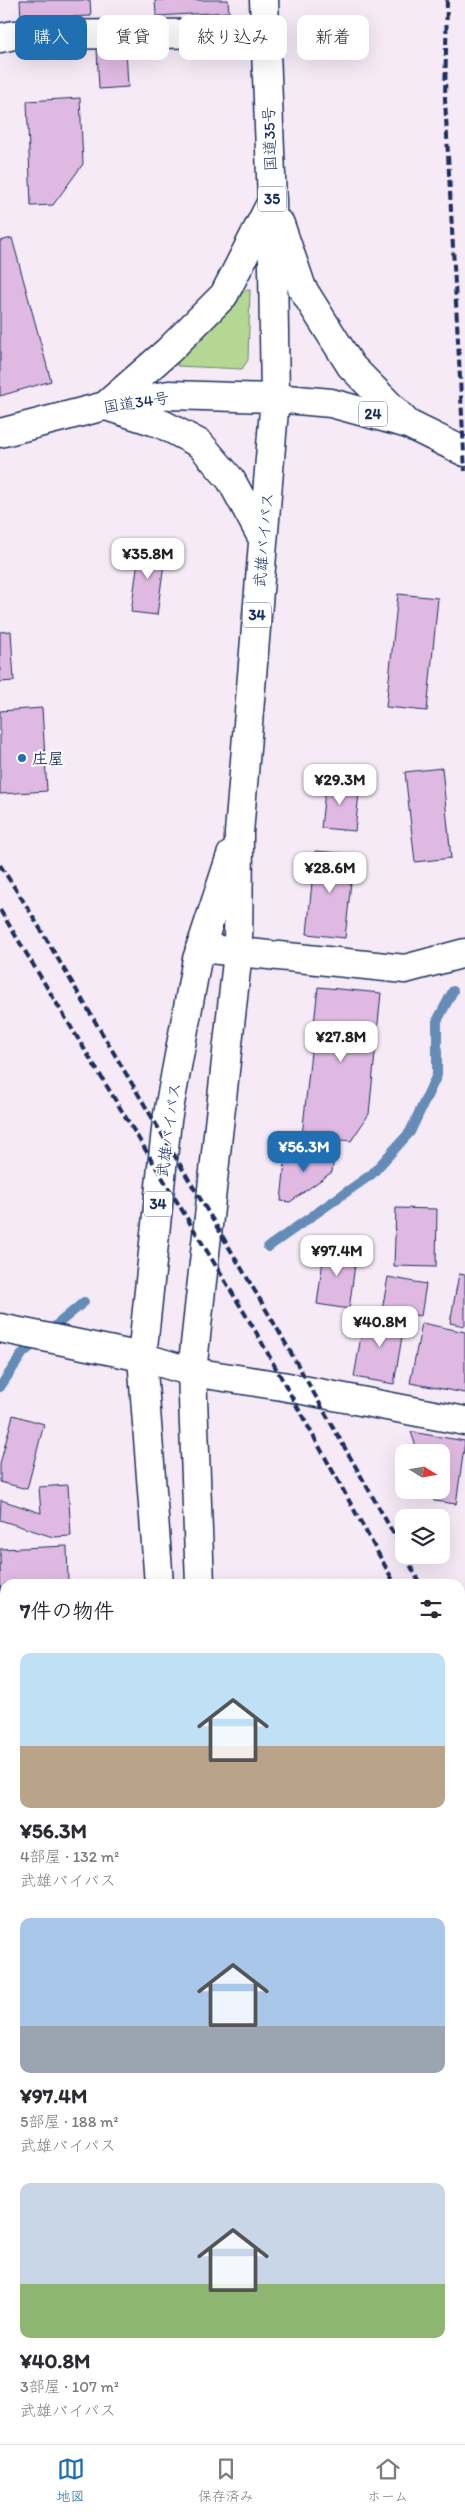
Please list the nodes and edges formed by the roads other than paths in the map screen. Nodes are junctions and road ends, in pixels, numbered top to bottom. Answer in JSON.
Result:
{"nodes":[{"id":1,"x":264,"y":0,"type":"edge"},
{"id":2,"x":264,"y":15,"type":"edge"},
{"id":3,"x":179,"y":33,"type":"edge"},
{"id":4,"x":0,"y":38,"type":"edge"},
{"id":5,"x":266,"y":60,"type":"edge"},
{"id":6,"x":272,"y":201,"type":"junction"},
{"id":7,"x":275,"y":398,"type":"junction"},
{"id":8,"x":104,"y":406,"type":"junction"},
{"id":9,"x":408,"y":424,"type":"junction"},
{"id":10,"x":0,"y":433,"type":"edge"},
{"id":11,"x":465,"y":452,"type":"edge"},
{"id":12,"x":263,"y":540,"type":"junction"},
{"id":13,"x":239,"y":832,"type":"junction"},
{"id":14,"x":200,"y":948,"type":"junction"},
{"id":15,"x":238,"y":952,"type":"junction"},
{"id":16,"x":465,"y":953,"type":"edge"},
{"id":17,"x":11,"y":1330,"type":"edge"},
{"id":18,"x":142,"y":1358,"type":"junction"},
{"id":19,"x":192,"y":1372,"type":"junction"},
{"id":20,"x":465,"y":1421,"type":"edge"},
{"id":21,"x":159,"y":1579,"type":"edge"},
{"id":22,"x":200,"y":1579,"type":"edge"}],
"edges":[{"from":1,"to":2,"type":"main road","name":"国道35号","number":"35"},
{"from":3,"to":4,"type":"main road"},
{"from":5,"to":6,"type":"main road","name":"国道35号","number":"35"},
{"from":6,"to":7,"type":"main road","name":"国道35号","number":"35"},
{"from":6,"to":8,"type":"main road"},
{"from":6,"to":9,"type":"main road"},
{"from":7,"to":8,"type":"main road","name":"国道34号"},
{"from":7,"to":9,"type":"main road","number":"24"},
{"from":7,"to":12,"type":"main road","name":"武雄バイパス","number":"34"},
{"from":8,"to":10,"type":"main road","name":"国道34号"},
{"from":8,"to":12,"type":"main road"},
{"from":9,"to":11,"type":"main road","number":"24"},
{"from":12,"to":13,"type":"main road","name":"武雄バイパス","number":"34"},
{"from":13,"to":14,"type":"main road","name":"武雄バイパス","number":"34"},
{"from":13,"to":15,"type":"main road","name":"武雄バイパス","number":"34"},
{"from":14,"to":15,"type":"main road"},
{"from":14,"to":18,"type":"main road","name":"武雄バイパス","number":"34"},
{"from":15,"to":16,"type":"main road"},
{"from":15,"to":19,"type":"main road","name":"武雄バイパス","number":"34"},
{"from":17,"to":18,"type":"main road"},
{"from":18,"to":19,"type":"main road"},
{"from":18,"to":21,"type":"main road","name":"武雄バイパス","number":"34"},
{"from":19,"to":20,"type":"main road"},
{"from":19,"to":22,"type":"main road","name":"武雄バイパス","number":"34"}]}
